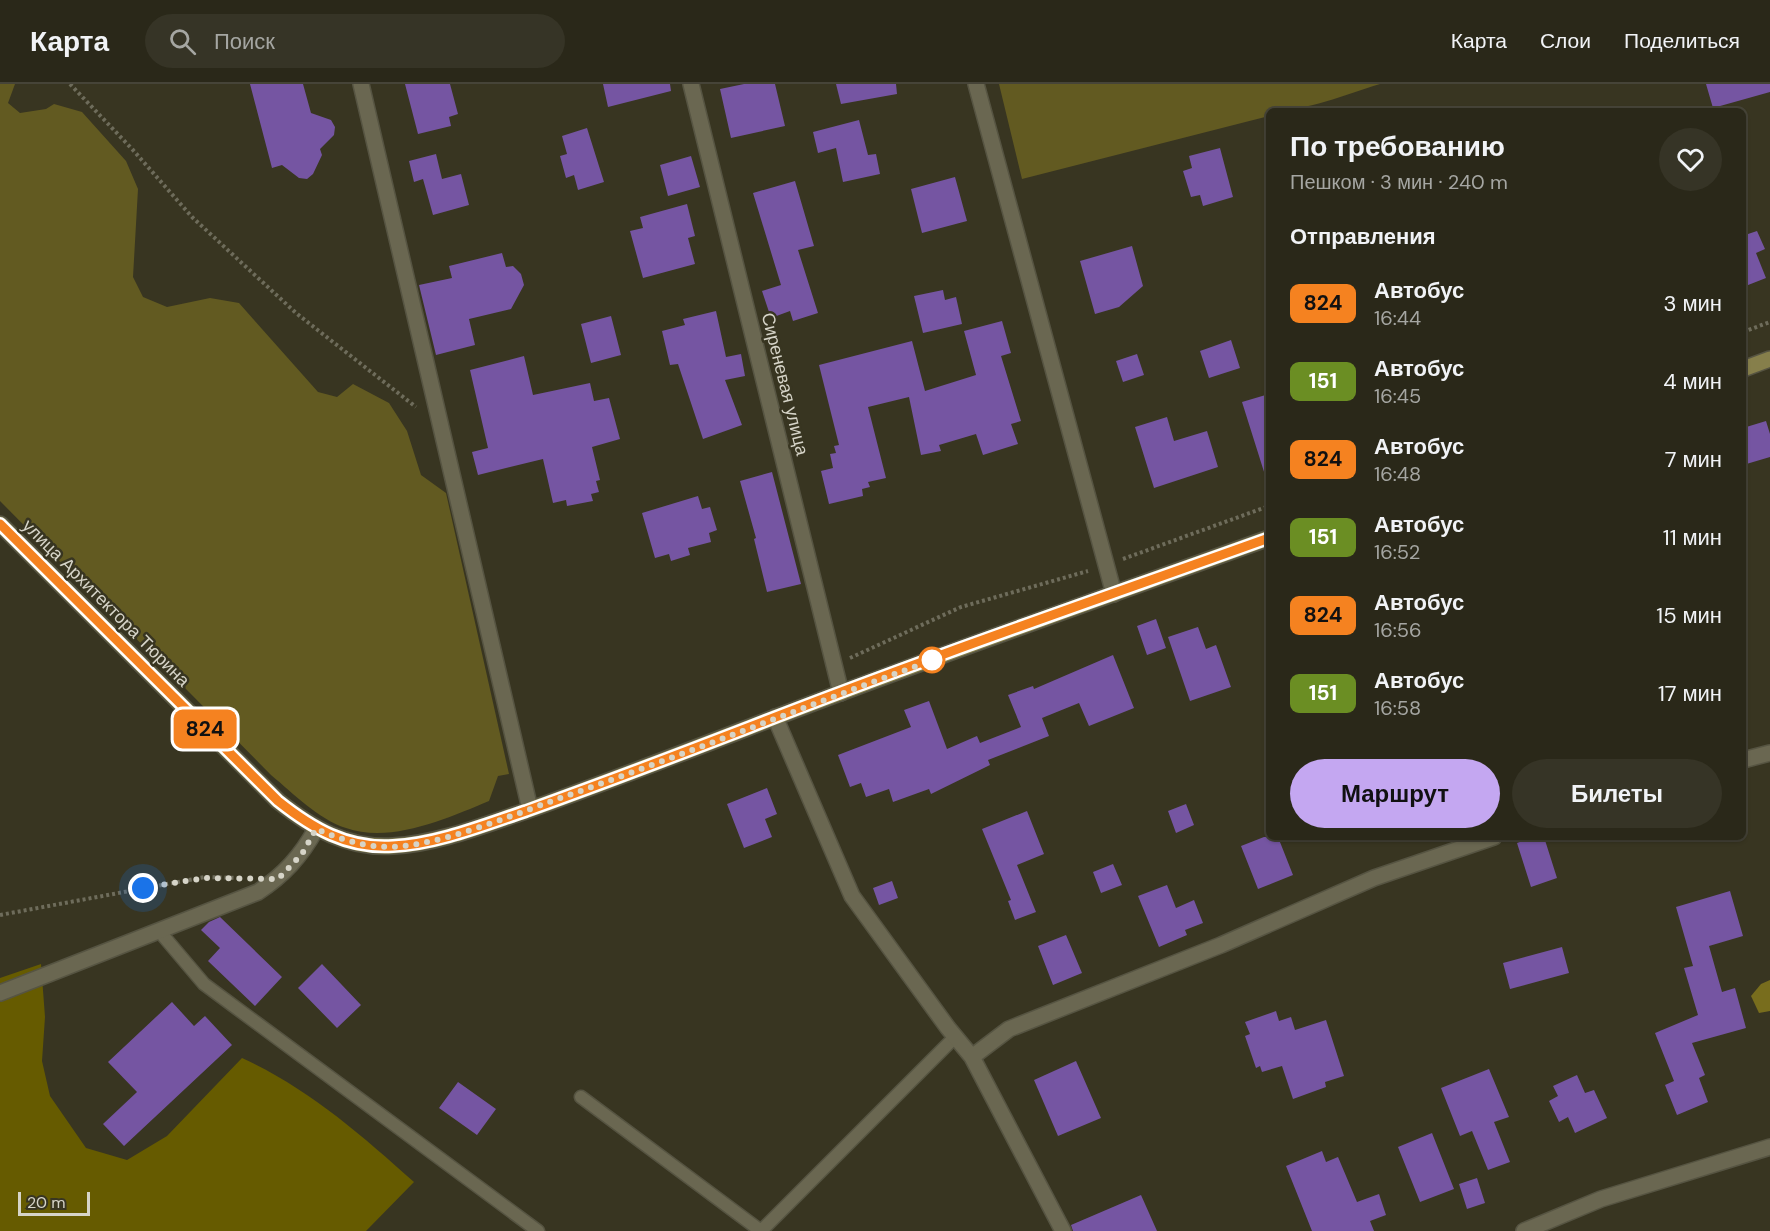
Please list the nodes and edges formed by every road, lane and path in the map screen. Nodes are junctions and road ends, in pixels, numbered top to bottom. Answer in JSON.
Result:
{"nodes":[{"id":1,"x":70,"y":84,"type":"edge"},
{"id":2,"x":361,"y":84,"type":"edge"},
{"id":3,"x":691,"y":84,"type":"edge"},
{"id":4,"x":976,"y":84,"type":"edge"},
{"id":5,"x":1770,"y":322,"type":"edge"},
{"id":6,"x":1746,"y":331,"type":"edge"},
{"id":7,"x":1770,"y":359,"type":"edge"},
{"id":8,"x":1746,"y":368,"type":"edge"},
{"id":9,"x":440,"y":426,"type":"junction"},
{"id":10,"x":1266,"y":507,"type":"edge"},
{"id":11,"x":0,"y":524,"type":"edge"},
{"id":12,"x":1266,"y":539,"type":"edge"},
{"id":13,"x":1107,"y":566,"type":"junction"},
{"id":14,"x":1114,"y":594,"type":"junction"},
{"id":15,"x":834,"y":665,"type":"junction"},
{"id":16,"x":841,"y":693,"type":"junction"},
{"id":17,"x":775,"y":717,"type":"junction"},
{"id":18,"x":1770,"y":753,"type":"edge"},
{"id":19,"x":1746,"y":759,"type":"edge"},
{"id":20,"x":530,"y":809,"type":"junction"},
{"id":21,"x":316,"y":829,"type":"junction"},
{"id":22,"x":1485,"y":840,"type":"edge"},
{"id":23,"x":278,"y":879,"type":"junction"},
{"id":24,"x":0,"y":915,"type":"edge"},
{"id":25,"x":160,"y":932,"type":"junction"},
{"id":26,"x":0,"y":993,"type":"edge"},
{"id":27,"x":956,"y":1037,"type":"junction"},
{"id":28,"x":972,"y":1058,"type":"junction"},
{"id":29,"x":581,"y":1097,"type":"dead end"},
{"id":30,"x":1770,"y":1147,"type":"edge"},
{"id":31,"x":538,"y":1231,"type":"edge"},
{"id":32,"x":761,"y":1231,"type":"edge"},
{"id":33,"x":1063,"y":1231,"type":"edge"},
{"id":34,"x":1524,"y":1231,"type":"edge"}],
"edges":[{"from":1,"to":9,"type":"path"},
{"from":2,"to":9,"type":"street"},
{"from":3,"to":15,"type":"street","name":"Сиреневая улица"},
{"from":4,"to":13,"type":"street"},
{"from":5,"to":6,"type":"path"},
{"from":7,"to":8,"type":"street"},
{"from":9,"to":20,"type":"street"},
{"from":10,"to":13,"type":"path"},
{"from":11,"to":21,"type":"street","name":"улица Архитектора Тюрина"},
{"from":12,"to":14,"type":"street","name":"улица Архитектора Тюрина"},
{"from":13,"to":14,"type":"street"},
{"from":13,"to":15,"type":"path"},
{"from":14,"to":16,"type":"street","name":"улица Архитектора Тюрина"},
{"from":15,"to":16,"type":"street","name":"Сиреневая улица"},
{"from":16,"to":17,"type":"street","name":"улица Архитектора Тюрина"},
{"from":17,"to":20,"type":"street","name":"улица Архитектора Тюрина"},
{"from":17,"to":27,"type":"street"},
{"from":18,"to":19,"type":"street"},
{"from":20,"to":21,"type":"street","name":"улица Архитектора Тюрина"},
{"from":21,"to":23,"type":"street"},
{"from":22,"to":28,"type":"street"},
{"from":23,"to":24,"type":"path"},
{"from":23,"to":25,"type":"street"},
{"from":25,"to":26,"type":"street"},
{"from":25,"to":31,"type":"lane"},
{"from":27,"to":28,"type":"street"},
{"from":27,"to":32,"type":"lane"},
{"from":28,"to":33,"type":"street"},
{"from":29,"to":32,"type":"lane"},
{"from":30,"to":34,"type":"street"}]}
